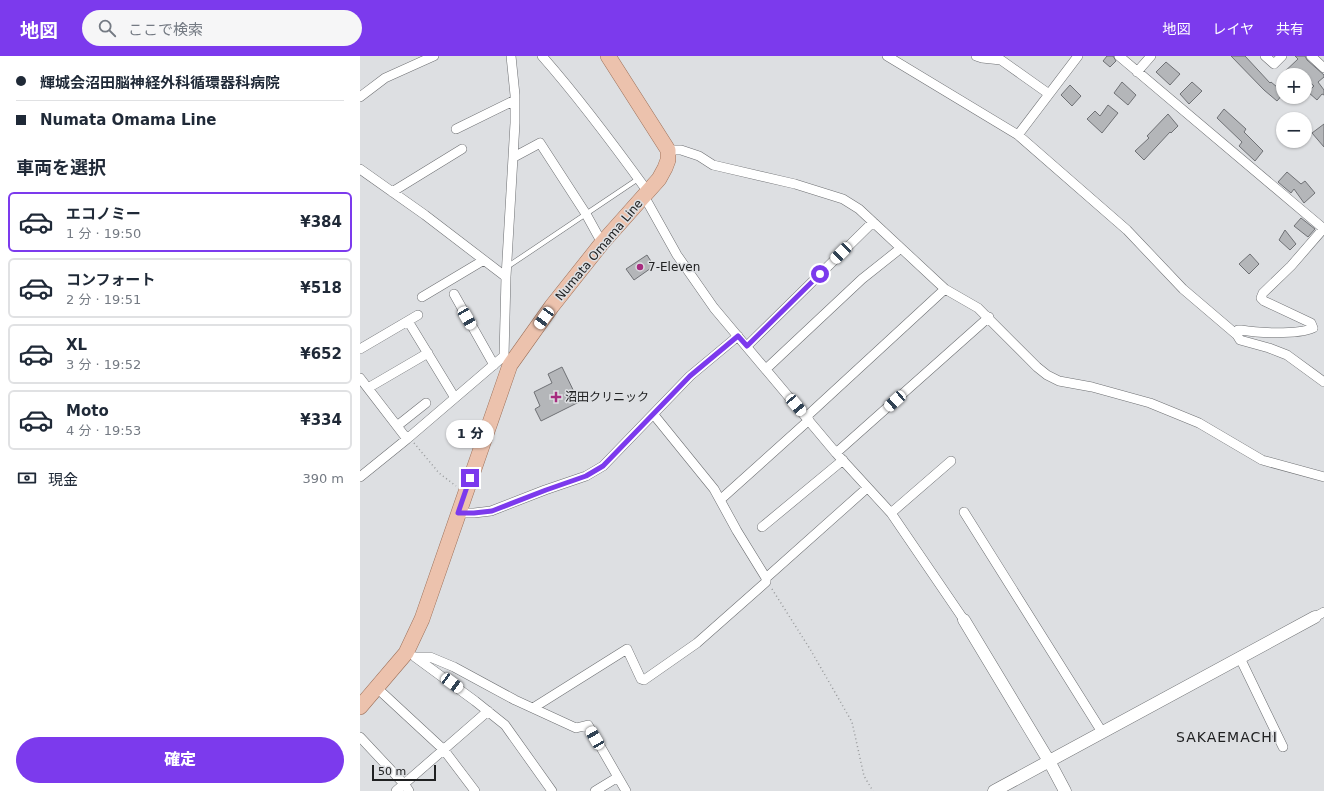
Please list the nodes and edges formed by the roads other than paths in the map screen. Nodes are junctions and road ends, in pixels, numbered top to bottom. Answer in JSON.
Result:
{"nodes":[{"id":1,"x":434,"y":56,"type":"edge"},
{"id":2,"x":511,"y":56,"type":"edge"},
{"id":3,"x":542,"y":56,"type":"edge"},
{"id":4,"x":608,"y":56,"type":"edge"},
{"id":5,"x":887,"y":56,"type":"edge"},
{"id":6,"x":976,"y":56,"type":"edge"},
{"id":7,"x":1078,"y":56,"type":"edge"},
{"id":8,"x":1119,"y":56,"type":"edge"},
{"id":9,"x":1151,"y":56,"type":"edge"},
{"id":10,"x":1265,"y":56,"type":"edge"},
{"id":11,"x":1282,"y":56,"type":"edge"},
{"id":12,"x":1311,"y":56,"type":"edge"},
{"id":13,"x":1324,"y":68,"type":"edge"},
{"id":14,"x":1138,"y":72,"type":"junction"},
{"id":15,"x":1049,"y":94,"type":"junction"},
{"id":16,"x":360,"y":97,"type":"edge"},
{"id":17,"x":515,"y":100,"type":"junction"},
{"id":18,"x":456,"y":129,"type":"dead end"},
{"id":19,"x":1018,"y":135,"type":"junction"},
{"id":20,"x":462,"y":149,"type":"dead end"},
{"id":21,"x":668,"y":150,"type":"junction"},
{"id":22,"x":514,"y":157,"type":"junction"},
{"id":23,"x":360,"y":169,"type":"edge"},
{"id":24,"x":638,"y":179,"type":"junction"},
{"id":25,"x":392,"y":192,"type":"junction"},
{"id":26,"x":646,"y":194,"type":"junction"},
{"id":27,"x":586,"y":214,"type":"junction"},
{"id":28,"x":873,"y":222,"type":"junction"},
{"id":29,"x":1324,"y":228,"type":"edge"},
{"id":30,"x":602,"y":243,"type":"junction"},
{"id":31,"x":901,"y":248,"type":"junction"},
{"id":32,"x":484,"y":260,"type":"junction"},
{"id":33,"x":507,"y":267,"type":"junction"},
{"id":34,"x":506,"y":277,"type":"junction"},
{"id":35,"x":945,"y":289,"type":"junction"},
{"id":36,"x":454,"y":294,"type":"dead end"},
{"id":37,"x":422,"y":297,"type":"dead end"},
{"id":38,"x":418,"y":315,"type":"dead end"},
{"id":39,"x":989,"y":317,"type":"junction"},
{"id":40,"x":408,"y":321,"type":"junction"},
{"id":41,"x":1237,"y":335,"type":"junction"},
{"id":42,"x":738,"y":336,"type":"junction"},
{"id":43,"x":747,"y":346,"type":"junction"},
{"id":44,"x":360,"y":349,"type":"edge"},
{"id":45,"x":428,"y":353,"type":"junction"},
{"id":46,"x":507,"y":360,"type":"junction"},
{"id":47,"x":494,"y":365,"type":"junction"},
{"id":48,"x":766,"y":369,"type":"junction"},
{"id":49,"x":360,"y":378,"type":"edge"},
{"id":50,"x":1324,"y":382,"type":"edge"},
{"id":51,"x":368,"y":388,"type":"junction"},
{"id":52,"x":455,"y":398,"type":"junction"},
{"id":53,"x":426,"y":403,"type":"dead end"},
{"id":54,"x":654,"y":415,"type":"junction"},
{"id":55,"x":808,"y":419,"type":"junction"},
{"id":56,"x":397,"y":426,"type":"junction"},
{"id":57,"x":408,"y":438,"type":"junction"},
{"id":58,"x":836,"y":453,"type":"junction"},
{"id":59,"x":843,"y":460,"type":"junction"},
{"id":60,"x":951,"y":461,"type":"dead end"},
{"id":61,"x":360,"y":477,"type":"edge"},
{"id":62,"x":1324,"y":477,"type":"edge"},
{"id":63,"x":867,"y":488,"type":"junction"},
{"id":64,"x":720,"y":500,"type":"junction"},
{"id":65,"x":891,"y":512,"type":"junction"},
{"id":66,"x":964,"y":512,"type":"dead end"},
{"id":67,"x":458,"y":513,"type":"junction"},
{"id":68,"x":762,"y":527,"type":"dead end"},
{"id":69,"x":766,"y":578,"type":"junction"},
{"id":70,"x":1319,"y":614,"type":"edge"},
{"id":71,"x":964,"y":620,"type":"joint"},
{"id":72,"x":411,"y":655,"type":"junction"},
{"id":73,"x":1240,"y":658,"type":"junction"},
{"id":74,"x":377,"y":688,"type":"junction"},
{"id":75,"x":360,"y":707,"type":"edge"},
{"id":76,"x":533,"y":708,"type":"junction"},
{"id":77,"x":488,"y":711,"type":"junction"},
{"id":78,"x":1102,"y":732,"type":"junction"},
{"id":79,"x":360,"y":737,"type":"edge"},
{"id":80,"x":1283,"y":747,"type":"dead end"},
{"id":81,"x":444,"y":750,"type":"junction"},
{"id":82,"x":1049,"y":761,"type":"junction"},
{"id":83,"x":618,"y":777,"type":"junction"},
{"id":84,"x":407,"y":788,"type":"edge"},
{"id":85,"x":396,"y":791,"type":"edge"},
{"id":86,"x":475,"y":791,"type":"edge"},
{"id":87,"x":552,"y":791,"type":"edge"},
{"id":88,"x":595,"y":791,"type":"edge"},
{"id":89,"x":626,"y":791,"type":"edge"},
{"id":90,"x":994,"y":791,"type":"edge"},
{"id":91,"x":1064,"y":791,"type":"edge"}],
"edges":[{"from":1,"to":16,"type":"street"},
{"from":2,"to":17,"type":"street"},
{"from":3,"to":24,"type":"street"},
{"from":4,"to":21,"type":"main road"},
{"from":5,"to":19,"type":"street"},
{"from":6,"to":15,"type":"street"},
{"from":7,"to":15,"type":"street"},
{"from":8,"to":14,"type":"street"},
{"from":9,"to":14,"type":"street"},
{"from":10,"to":11,"type":"street"},
{"from":12,"to":13,"type":"street"},
{"from":14,"to":29,"type":"street"},
{"from":15,"to":19,"type":"street"},
{"from":17,"to":18,"type":"street"},
{"from":17,"to":22,"type":"street"},
{"from":19,"to":41,"type":"street"},
{"from":20,"to":25,"type":"street"},
{"from":21,"to":26,"type":"main road","name":"Numata Omama Line"},
{"from":21,"to":28,"type":"street"},
{"from":22,"to":27,"type":"street"},
{"from":22,"to":33,"type":"street"},
{"from":23,"to":25,"type":"street"},
{"from":24,"to":26,"type":"street"},
{"from":24,"to":27,"type":"lane"},
{"from":25,"to":32,"type":"street"},
{"from":26,"to":30,"type":"main road","name":"Numata Omama Line"},
{"from":26,"to":42,"type":"street"},
{"from":27,"to":30,"type":"street"},
{"from":27,"to":33,"type":"lane"},
{"from":28,"to":31,"type":"street"},
{"from":28,"to":43,"type":"street"},
{"from":29,"to":41,"type":"street"},
{"from":30,"to":46,"type":"main road","name":"Numata Omama Line"},
{"from":31,"to":35,"type":"street"},
{"from":31,"to":48,"type":"street"},
{"from":32,"to":34,"type":"street"},
{"from":32,"to":37,"type":"street"},
{"from":33,"to":34,"type":"street"},
{"from":34,"to":46,"type":"street"},
{"from":35,"to":39,"type":"street"},
{"from":35,"to":55,"type":"street"},
{"from":36,"to":47,"type":"street"},
{"from":38,"to":40,"type":"street"},
{"from":39,"to":58,"type":"street"},
{"from":39,"to":62,"type":"street"},
{"from":40,"to":44,"type":"street"},
{"from":40,"to":45,"type":"street"},
{"from":41,"to":50,"type":"street"},
{"from":42,"to":43,"type":"street"},
{"from":42,"to":54,"type":"street"},
{"from":43,"to":48,"type":"street"},
{"from":45,"to":51,"type":"street"},
{"from":45,"to":52,"type":"street"},
{"from":46,"to":47,"type":"street"},
{"from":46,"to":67,"type":"main road","name":"Numata Omama Line"},
{"from":47,"to":52,"type":"street"},
{"from":48,"to":55,"type":"street"},
{"from":49,"to":51,"type":"street"},
{"from":51,"to":56,"type":"street"},
{"from":52,"to":57,"type":"street"},
{"from":53,"to":56,"type":"street"},
{"from":54,"to":64,"type":"street"},
{"from":54,"to":67,"type":"street"},
{"from":55,"to":58,"type":"street"},
{"from":55,"to":64,"type":"street"},
{"from":56,"to":57,"type":"street"},
{"from":57,"to":61,"type":"street"},
{"from":58,"to":59,"type":"street"},
{"from":59,"to":63,"type":"street"},
{"from":59,"to":68,"type":"street"},
{"from":60,"to":65,"type":"street"},
{"from":63,"to":65,"type":"street"},
{"from":63,"to":69,"type":"street"},
{"from":64,"to":69,"type":"street"},
{"from":65,"to":71,"type":"street"},
{"from":66,"to":78,"type":"street"},
{"from":67,"to":72,"type":"main road","name":"Numata Omama Line"},
{"from":69,"to":76,"type":"street"},
{"from":70,"to":73,"type":"street"},
{"from":71,"to":82,"type":"street"},
{"from":72,"to":74,"type":"main road","name":"Numata Omama Line"},
{"from":72,"to":76,"type":"street"},
{"from":72,"to":77,"type":"street"},
{"from":73,"to":78,"type":"street"},
{"from":73,"to":80,"type":"street"},
{"from":74,"to":75,"type":"main road","name":"Numata Omama Line"},
{"from":74,"to":81,"type":"street"},
{"from":76,"to":83,"type":"street"},
{"from":77,"to":81,"type":"street"},
{"from":77,"to":87,"type":"street"},
{"from":78,"to":82,"type":"street"},
{"from":79,"to":84,"type":"street"},
{"from":81,"to":84,"type":"street"},
{"from":81,"to":86,"type":"street"},
{"from":82,"to":90,"type":"street"},
{"from":82,"to":91,"type":"street"},
{"from":83,"to":88,"type":"street"},
{"from":83,"to":89,"type":"street"},
{"from":84,"to":85,"type":"street"}]}
